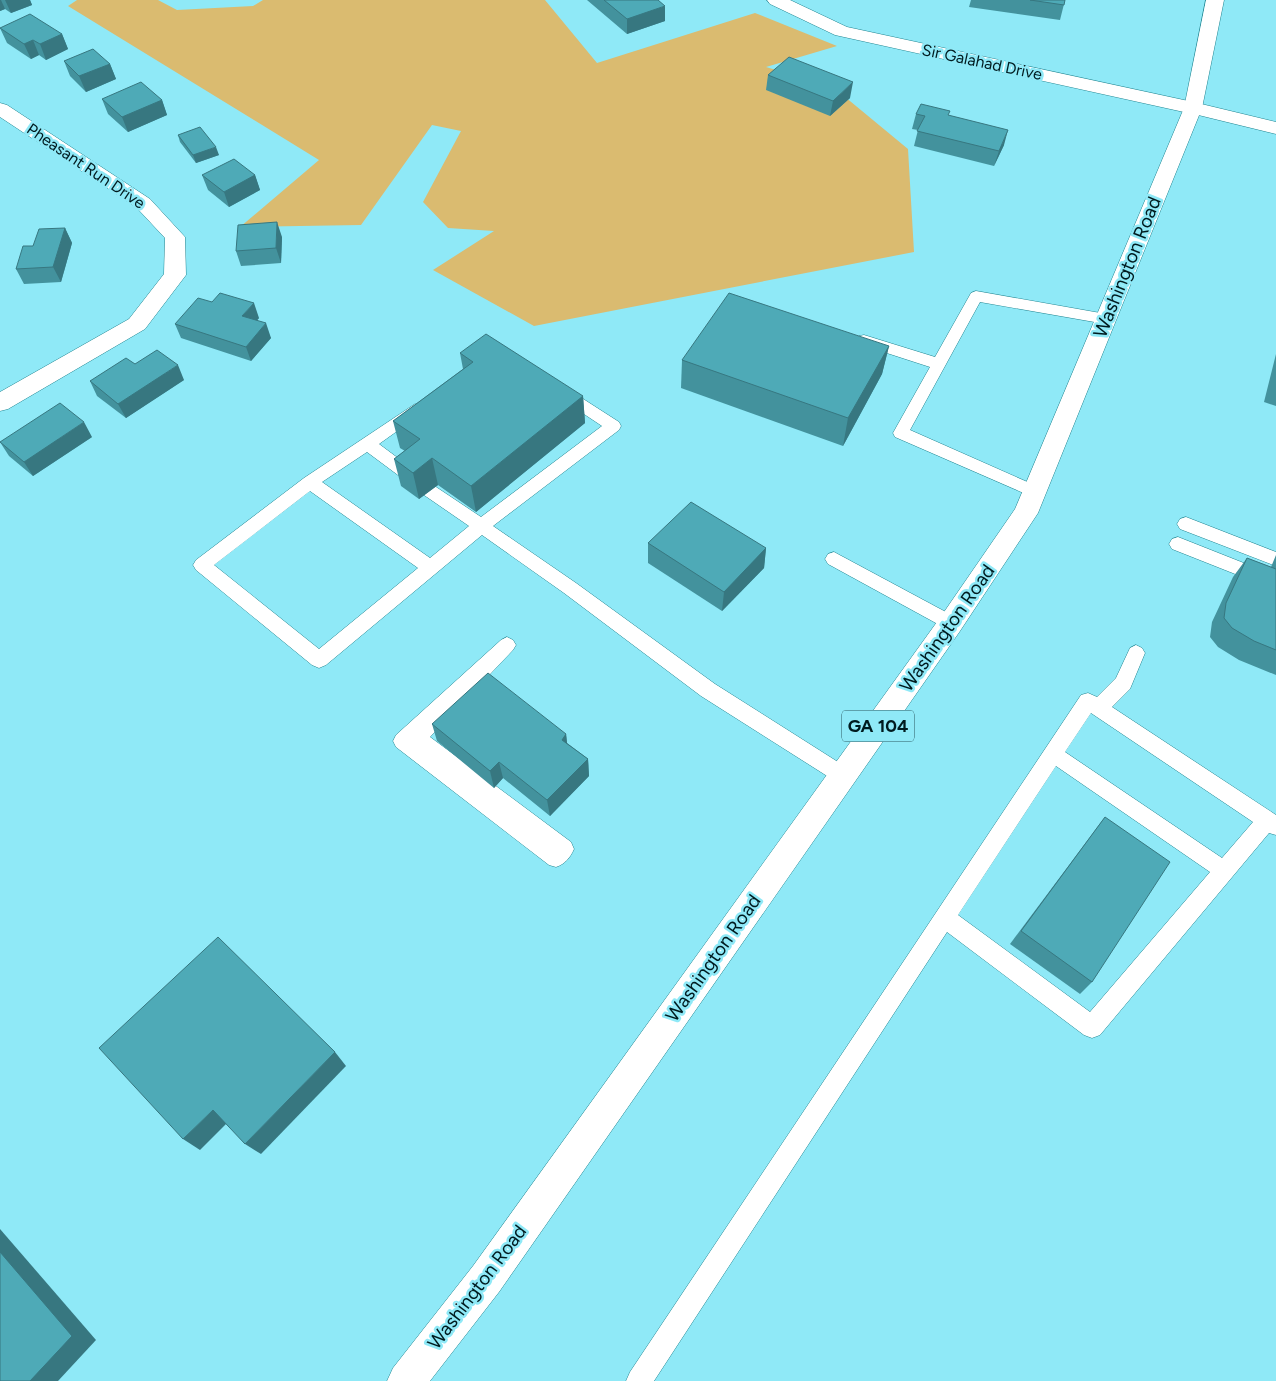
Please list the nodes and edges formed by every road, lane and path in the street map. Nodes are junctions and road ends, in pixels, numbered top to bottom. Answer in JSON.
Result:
{"nodes":[{"id":1,"x":776,"y":0,"type":"edge"},
{"id":2,"x":1214,"y":0,"type":"edge"},
{"id":3,"x":1193,"y":108,"type":"junction"},
{"id":4,"x":0,"y":109,"type":"edge"},
{"id":5,"x":1276,"y":128,"type":"edge"},
{"id":6,"x":1106,"y":319,"type":"junction"},
{"id":7,"x":847,"y":334,"type":"edge"},
{"id":8,"x":939,"y":364,"type":"junction"},
{"id":9,"x":548,"y":383,"type":"edge"},
{"id":10,"x":429,"y":400,"type":"edge"},
{"id":11,"x":0,"y":403,"type":"edge"},
{"id":12,"x":366,"y":444,"type":"junction"},
{"id":13,"x":412,"y":477,"type":"edge"},
{"id":14,"x":310,"y":482,"type":"junction"},
{"id":15,"x":430,"y":491,"type":"edge"},
{"id":16,"x":1035,"y":492,"type":"junction"},
{"id":17,"x":481,"y":526,"type":"junction"},
{"id":18,"x":834,"y":559,"type":"dead end"},
{"id":19,"x":1272,"y":564,"type":"edge"},
{"id":20,"x":431,"y":568,"type":"junction"},
{"id":21,"x":951,"y":624,"type":"junction"},
{"id":22,"x":507,"y":645,"type":"dead end"},
{"id":23,"x":1136,"y":653,"type":"dead end"},
{"id":24,"x":1099,"y":708,"type":"junction"},
{"id":25,"x":1053,"y":754,"type":"junction"},
{"id":26,"x":842,"y":775,"type":"junction"},
{"id":27,"x":1272,"y":823,"type":"edge"},
{"id":28,"x":564,"y":849,"type":"dead end"},
{"id":29,"x":1225,"y":871,"type":"junction"},
{"id":30,"x":945,"y":918,"type":"junction"},
{"id":31,"x":406,"y":1381,"type":"edge"},
{"id":32,"x":639,"y":1381,"type":"edge"}],
"edges":[{"from":1,"to":3,"type":"main road","name":"Sir Galahad Drive"},
{"from":2,"to":3,"type":"main road","name":"Washington Road","number":"GA 104"},
{"from":3,"to":5,"type":"main road","name":"Sir Galahad Drive"},
{"from":3,"to":6,"type":"main road","name":"Washington Road","number":"GA 104"},
{"from":4,"to":11,"type":"main road","name":"Pheasant Run Drive"},
{"from":6,"to":8,"type":"lane"},
{"from":6,"to":16,"type":"main road","name":"Washington Road","number":"GA 104"},
{"from":7,"to":8,"type":"lane"},
{"from":8,"to":16,"type":"lane"},
{"from":9,"to":17,"type":"lane"},
{"from":10,"to":12,"type":"lane"},
{"from":12,"to":13,"type":"lane"},
{"from":12,"to":14,"type":"lane"},
{"from":14,"to":20,"type":"lane"},
{"from":14,"to":20,"type":"lane"},
{"from":15,"to":17,"type":"lane"},
{"from":16,"to":21,"type":"main road","name":"Washington Road","number":"GA 104"},
{"from":17,"to":20,"type":"lane"},
{"from":17,"to":26,"type":"lane"},
{"from":18,"to":21,"type":"lane"},
{"from":19,"to":19,"type":"lane"},
{"from":21,"to":26,"type":"main road","name":"Washington Road","number":"GA 104"},
{"from":22,"to":28,"type":"lane"},
{"from":23,"to":24,"type":"lane"},
{"from":24,"to":25,"type":"lane"},
{"from":24,"to":27,"type":"lane"},
{"from":25,"to":29,"type":"lane"},
{"from":25,"to":30,"type":"lane"},
{"from":26,"to":31,"type":"main road","name":"Washington Road","number":"GA 104"},
{"from":27,"to":29,"type":"lane"},
{"from":29,"to":30,"type":"lane"},
{"from":30,"to":32,"type":"lane"}]}
